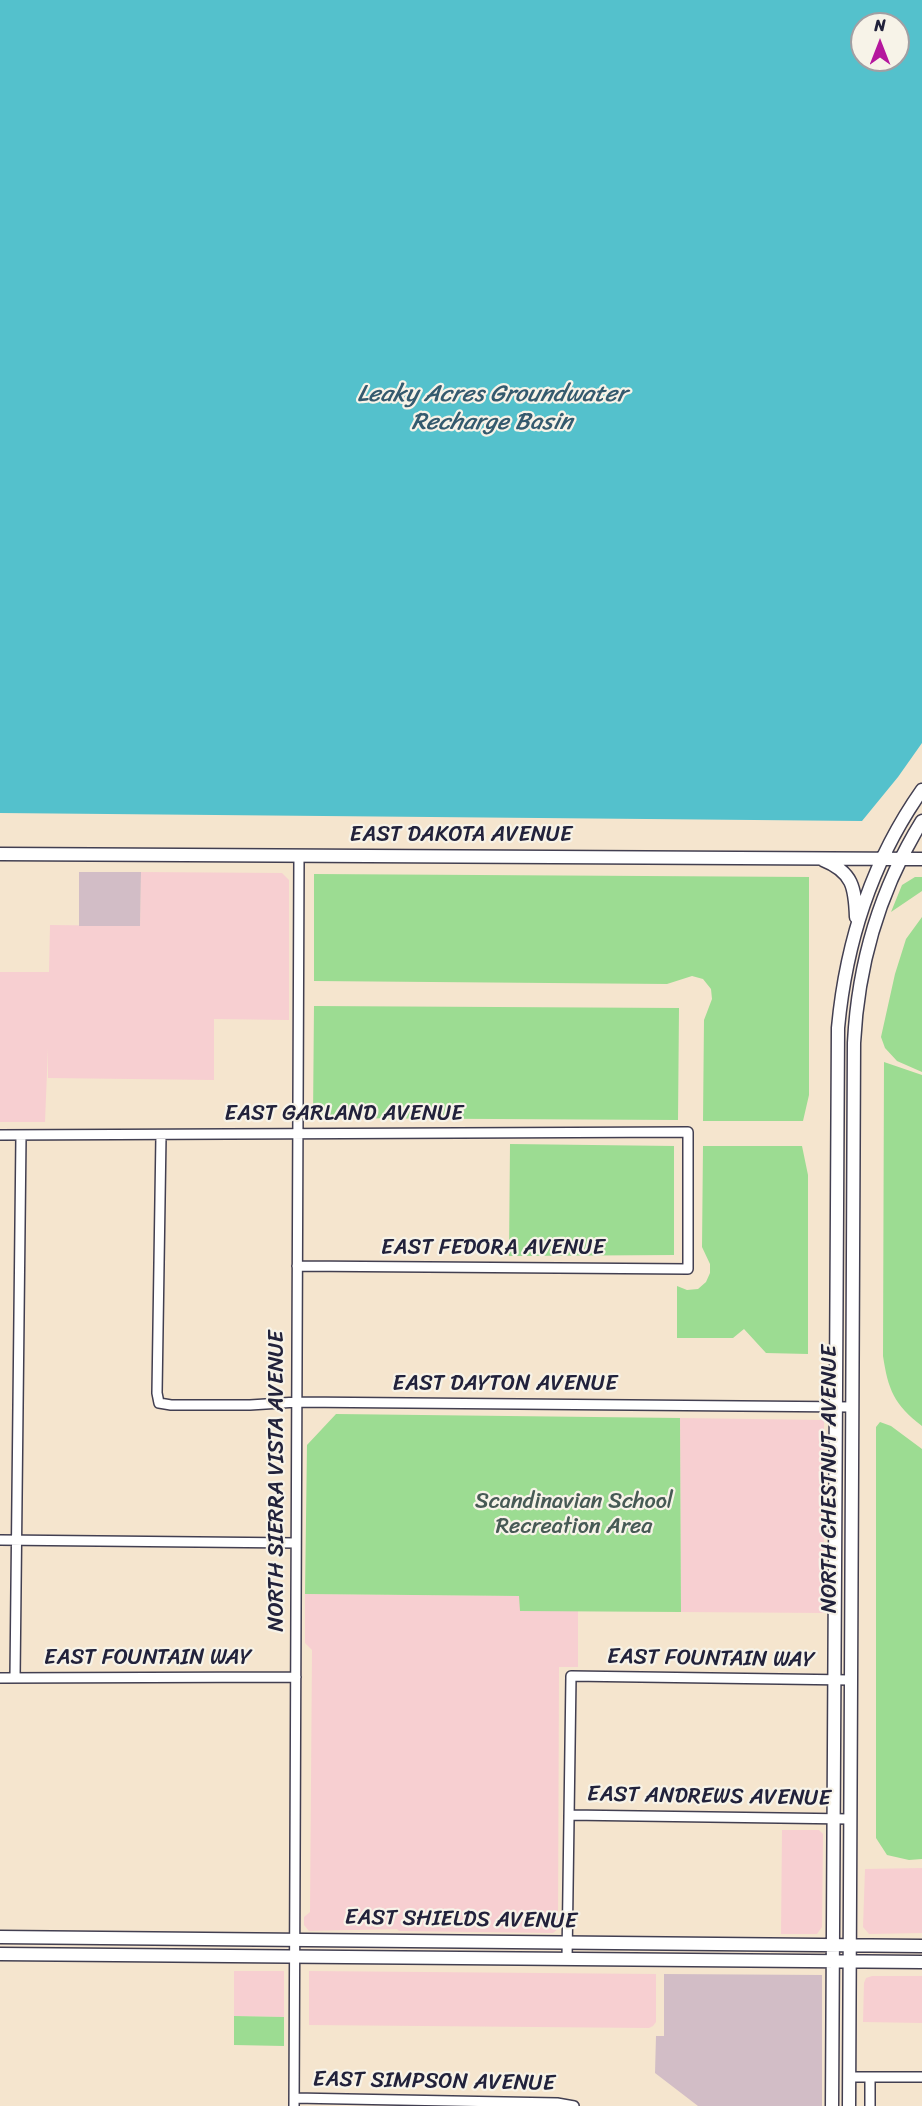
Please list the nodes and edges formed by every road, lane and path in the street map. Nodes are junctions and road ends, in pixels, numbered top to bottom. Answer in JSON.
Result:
{"nodes":[{"id":1,"x":922,"y":790,"type":"edge"},
{"id":2,"x":922,"y":821,"type":"edge"},
{"id":3,"x":0,"y":854,"type":"edge"},
{"id":4,"x":299,"y":855,"type":"junction"},
{"id":5,"x":819,"y":859,"type":"junction"},
{"id":6,"x":882,"y":859,"type":"junction"},
{"id":7,"x":900,"y":859,"type":"junction"},
{"id":8,"x":922,"y":860,"type":"edge"},
{"id":9,"x":857,"y":925,"type":"junction"},
{"id":10,"x":298,"y":1133,"type":"junction"},
{"id":11,"x":836,"y":1133,"type":"junction"},
{"id":12,"x":852,"y":1133,"type":"junction"},
{"id":13,"x":0,"y":1135,"type":"edge"},
{"id":14,"x":21,"y":1135,"type":"junction"},
{"id":15,"x":161,"y":1135,"type":"junction"},
{"id":16,"x":297,"y":1266,"type":"junction"},
{"id":17,"x":688,"y":1269,"type":"joint"},
{"id":18,"x":297,"y":1402,"type":"junction"},
{"id":19,"x":835,"y":1407,"type":"junction"},
{"id":20,"x":852,"y":1407,"type":"junction"},
{"id":21,"x":0,"y":1540,"type":"edge"},
{"id":22,"x":16,"y":1540,"type":"junction"},
{"id":23,"x":296,"y":1543,"type":"junction"},
{"id":24,"x":296,"y":1677,"type":"junction"},
{"id":25,"x":0,"y":1678,"type":"edge"},
{"id":26,"x":15,"y":1678,"type":"junction"},
{"id":27,"x":833,"y":1680,"type":"junction"},
{"id":28,"x":850,"y":1680,"type":"junction"},
{"id":29,"x":569,"y":1815,"type":"junction"},
{"id":30,"x":832,"y":1818,"type":"junction"},
{"id":31,"x":850,"y":1819,"type":"junction"},
{"id":32,"x":0,"y":1937,"type":"edge"},
{"id":33,"x":104,"y":1938,"type":"junction"},
{"id":34,"x":294,"y":1940,"type":"junction"},
{"id":35,"x":568,"y":1942,"type":"junction"},
{"id":36,"x":832,"y":1945,"type":"junction"},
{"id":37,"x":849,"y":1946,"type":"junction"},
{"id":38,"x":922,"y":1946,"type":"edge"},
{"id":39,"x":0,"y":1954,"type":"edge"},
{"id":40,"x":33,"y":1954,"type":"junction"},
{"id":41,"x":294,"y":1957,"type":"junction"},
{"id":42,"x":567,"y":1959,"type":"junction"},
{"id":43,"x":832,"y":1961,"type":"junction"},
{"id":44,"x":849,"y":1962,"type":"junction"},
{"id":45,"x":922,"y":1962,"type":"edge"},
{"id":46,"x":849,"y":2077,"type":"junction"},
{"id":47,"x":870,"y":2077,"type":"junction"},
{"id":48,"x":922,"y":2077,"type":"edge"},
{"id":49,"x":294,"y":2102,"type":"edge"},
{"id":50,"x":834,"y":2105,"type":"edge"},
{"id":51,"x":574,"y":2106,"type":"edge"},
{"id":52,"x":849,"y":2106,"type":"edge"},
{"id":53,"x":870,"y":2106,"type":"edge"}],
"edges":[{"from":1,"to":6,"type":"main road","name":"NORTH CHESTNUT AVENUE"},
{"from":2,"to":7,"type":"main road","name":"NORTH CHESTNUT AVENUE"},
{"from":3,"to":4,"type":"main road","name":"EAST DAKOTA AVENUE"},
{"from":4,"to":5,"type":"main road","name":"EAST DAKOTA AVENUE"},
{"from":4,"to":10,"type":"street","name":"NORTH SIERRA VISTA AVENUE"},
{"from":5,"to":6,"type":"main road","name":"EAST DAKOTA AVENUE"},
{"from":5,"to":9,"type":"main road"},
{"from":6,"to":7,"type":"main road","name":"EAST DAKOTA AVENUE"},
{"from":6,"to":9,"type":"main road","name":"NORTH CHESTNUT AVENUE"},
{"from":7,"to":8,"type":"main road","name":"EAST DAKOTA AVENUE"},
{"from":7,"to":12,"type":"main road","name":"NORTH CHESTNUT AVENUE"},
{"from":9,"to":11,"type":"main road","name":"NORTH CHESTNUT AVENUE"},
{"from":10,"to":15,"type":"street","name":"EAST GARLAND AVENUE"},
{"from":10,"to":16,"type":"street","name":"NORTH SIERRA VISTA AVENUE"},
{"from":10,"to":17,"type":"street","name":"EAST GARLAND AVENUE"},
{"from":11,"to":12,"type":"main road"},
{"from":11,"to":19,"type":"main road","name":"NORTH CHESTNUT AVENUE"},
{"from":12,"to":20,"type":"main road","name":"NORTH CHESTNUT AVENUE"},
{"from":13,"to":14,"type":"street","name":"EAST GARLAND AVENUE"},
{"from":14,"to":15,"type":"street","name":"EAST GARLAND AVENUE"},
{"from":14,"to":22,"type":"street"},
{"from":15,"to":18,"type":"street","name":"EAST DAYTON AVENUE"},
{"from":16,"to":17,"type":"street","name":"EAST FEDORA AVENUE"},
{"from":16,"to":18,"type":"street","name":"NORTH SIERRA VISTA AVENUE"},
{"from":18,"to":19,"type":"street","name":"EAST DAYTON AVENUE"},
{"from":18,"to":23,"type":"street","name":"NORTH SIERRA VISTA AVENUE"},
{"from":19,"to":20,"type":"street","name":"EAST DAYTON AVENUE"},
{"from":19,"to":27,"type":"main road","name":"NORTH CHESTNUT AVENUE"},
{"from":20,"to":28,"type":"main road","name":"NORTH CHESTNUT AVENUE"},
{"from":21,"to":22,"type":"street"},
{"from":22,"to":23,"type":"street"},
{"from":22,"to":26,"type":"street"},
{"from":23,"to":24,"type":"street","name":"NORTH SIERRA VISTA AVENUE"},
{"from":24,"to":26,"type":"street","name":"EAST FOUNTAIN WAY"},
{"from":24,"to":34,"type":"street","name":"NORTH SIERRA VISTA AVENUE"},
{"from":25,"to":26,"type":"street","name":"EAST FOUNTAIN WAY"},
{"from":27,"to":28,"type":"street","name":"EAST FOUNTAIN WAY"},
{"from":27,"to":29,"type":"street","name":"EAST FOUNTAIN WAY"},
{"from":27,"to":30,"type":"main road","name":"NORTH CHESTNUT AVENUE"},
{"from":28,"to":31,"type":"main road","name":"NORTH CHESTNUT AVENUE"},
{"from":29,"to":30,"type":"street","name":"EAST ANDREWS AVENUE"},
{"from":29,"to":35,"type":"street"},
{"from":30,"to":31,"type":"street","name":"EAST ANDREWS AVENUE"},
{"from":30,"to":36,"type":"main road","name":"NORTH CHESTNUT AVENUE"},
{"from":31,"to":37,"type":"main road","name":"NORTH CHESTNUT AVENUE"},
{"from":32,"to":33,"type":"main road","name":"EAST SHIELDS AVENUE"},
{"from":33,"to":34,"type":"main road","name":"EAST SHIELDS AVENUE"},
{"from":33,"to":40,"type":"main road"},
{"from":34,"to":35,"type":"main road","name":"EAST SHIELDS AVENUE"},
{"from":34,"to":41,"type":"street","name":"NORTH SIERRA VISTA AVENUE"},
{"from":35,"to":36,"type":"main road","name":"EAST SHIELDS AVENUE"},
{"from":35,"to":42,"type":"street"},
{"from":36,"to":37,"type":"main road","name":"EAST SHIELDS AVENUE"},
{"from":36,"to":43,"type":"main road","name":"NORTH CHESTNUT AVENUE"},
{"from":37,"to":38,"type":"main road","name":"EAST SHIELDS AVENUE"},
{"from":37,"to":44,"type":"main road","name":"NORTH CHESTNUT AVENUE"},
{"from":39,"to":40,"type":"main road","name":"EAST SHIELDS AVENUE"},
{"from":40,"to":41,"type":"main road","name":"EAST SHIELDS AVENUE"},
{"from":41,"to":42,"type":"main road","name":"EAST SHIELDS AVENUE"},
{"from":41,"to":49,"type":"street","name":"NORTH SIERRA VISTA AVENUE"},
{"from":42,"to":43,"type":"main road","name":"EAST SHIELDS AVENUE"},
{"from":43,"to":44,"type":"main road","name":"EAST SHIELDS AVENUE"},
{"from":43,"to":50,"type":"main road","name":"NORTH CHESTNUT AVENUE"},
{"from":44,"to":45,"type":"main road","name":"EAST SHIELDS AVENUE"},
{"from":44,"to":46,"type":"main road","name":"NORTH CHESTNUT AVENUE"},
{"from":46,"to":47,"type":"street"},
{"from":46,"to":52,"type":"main road","name":"NORTH CHESTNUT AVENUE"},
{"from":47,"to":48,"type":"street"},
{"from":47,"to":53,"type":"street"},
{"from":49,"to":51,"type":"street","name":"EAST SIMPSON AVENUE"}]}
